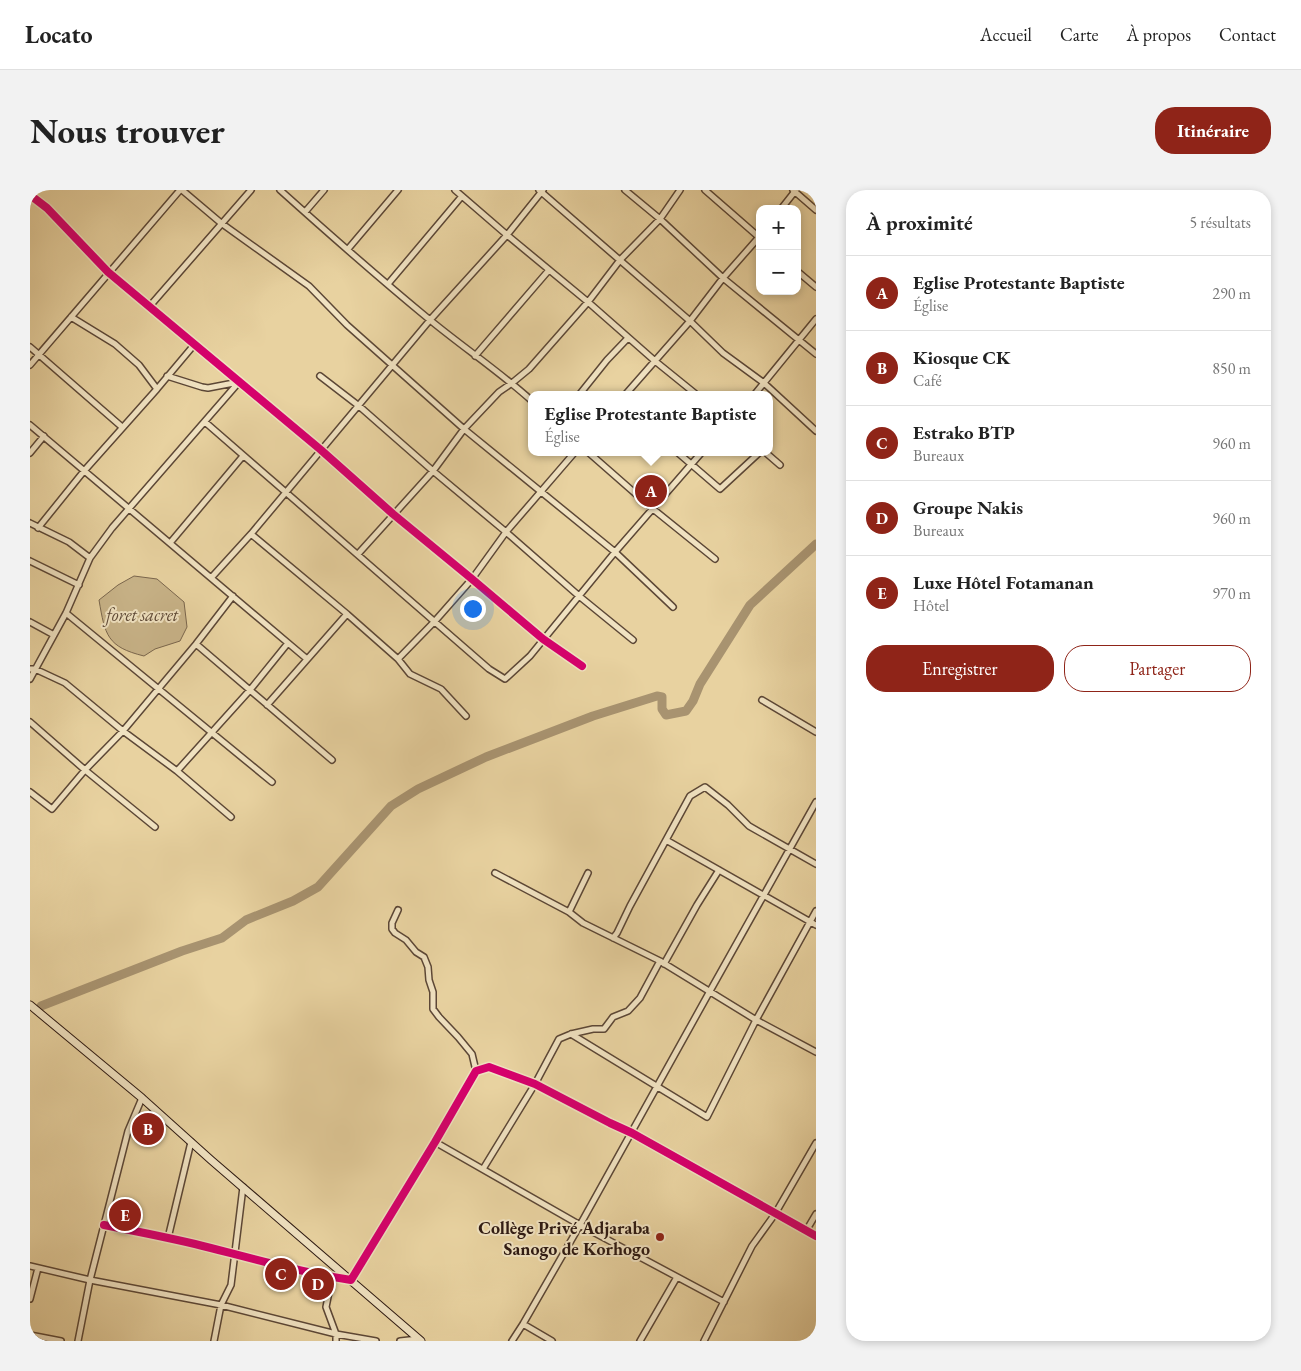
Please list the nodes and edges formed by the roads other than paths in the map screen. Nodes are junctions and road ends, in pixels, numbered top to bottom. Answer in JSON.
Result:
{"nodes":[{"id":1,"x":181,"y":190,"type":"edge"},
{"id":2,"x":251,"y":190,"type":"edge"},
{"id":3,"x":280,"y":190,"type":"edge"},
{"id":4,"x":324,"y":190,"type":"edge"},
{"id":5,"x":398,"y":190,"type":"edge"},
{"id":6,"x":455,"y":190,"type":"edge"},
{"id":7,"x":625,"y":190,"type":"edge"},
{"id":8,"x":680,"y":190,"type":"edge"},
{"id":9,"x":705,"y":190,"type":"edge"},
{"id":10,"x":794,"y":190,"type":"edge"},
{"id":11,"x":541,"y":191,"type":"edge"},
{"id":12,"x":30,"y":195,"type":"edge"},
{"id":13,"x":462,"y":196,"type":"junction"},
{"id":14,"x":784,"y":205,"type":"edge"},
{"id":15,"x":816,"y":210,"type":"edge"},
{"id":16,"x":305,"y":212,"type":"junction"},
{"id":17,"x":660,"y":219,"type":"junction"},
{"id":18,"x":221,"y":223,"type":"junction"},
{"id":19,"x":756,"y":234,"type":"edge"},
{"id":20,"x":507,"y":235,"type":"junction"},
{"id":21,"x":756,"y":240,"type":"edge"},
{"id":22,"x":348,"y":250,"type":"junction"},
{"id":23,"x":620,"y":260,"type":"junction"},
{"id":24,"x":549,"y":270,"type":"junction"},
{"id":25,"x":108,"y":272,"type":"junction"},
{"id":26,"x":801,"y":274,"type":"edge"},
{"id":27,"x":723,"y":278,"type":"junction"},
{"id":28,"x":388,"y":284,"type":"junction"},
{"id":29,"x":816,"y":287,"type":"edge"},
{"id":30,"x":588,"y":302,"type":"junction"},
{"id":31,"x":149,"y":307,"type":"junction"},
{"id":32,"x":71,"y":317,"type":"junction"},
{"id":33,"x":816,"y":319,"type":"edge"},
{"id":34,"x":430,"y":320,"type":"junction"},
{"id":35,"x":690,"y":321,"type":"junction"},
{"id":36,"x":628,"y":338,"type":"junction"},
{"id":37,"x":798,"y":341,"type":"junction"},
{"id":38,"x":194,"y":344,"type":"junction"},
{"id":39,"x":30,"y":347,"type":"edge"},
{"id":40,"x":816,"y":354,"type":"edge"},
{"id":41,"x":39,"y":355,"type":"junction"},
{"id":42,"x":474,"y":356,"type":"junction"},
{"id":43,"x":654,"y":361,"type":"junction"},
{"id":44,"x":30,"y":365,"type":"edge"},
{"id":45,"x":394,"y":366,"type":"junction"},
{"id":46,"x":167,"y":376,"type":"junction"},
{"id":47,"x":320,"y":376,"type":"dead end"},
{"id":48,"x":239,"y":382,"type":"junction"},
{"id":49,"x":512,"y":383,"type":"junction"},
{"id":50,"x":764,"y":383,"type":"junction"},
{"id":51,"x":157,"y":389,"type":"junction"},
{"id":52,"x":582,"y":391,"type":"edge"},
{"id":53,"x":628,"y":391,"type":"edge"},
{"id":54,"x":693,"y":391,"type":"edge"},
{"id":55,"x":757,"y":391,"type":"edge"},
{"id":56,"x":772,"y":391,"type":"edge"},
{"id":57,"x":773,"y":391,"type":"edge"},
{"id":58,"x":528,"y":398,"type":"edge"},
{"id":59,"x":359,"y":406,"type":"junction"},
{"id":60,"x":205,"y":422,"type":"junction"},
{"id":61,"x":30,"y":424,"type":"edge"},
{"id":62,"x":122,"y":427,"type":"junction"},
{"id":63,"x":464,"y":429,"type":"junction"},
{"id":64,"x":816,"y":432,"type":"edge"},
{"id":65,"x":44,"y":436,"type":"junction"},
{"id":66,"x":321,"y":450,"type":"junction"},
{"id":67,"x":30,"y":453,"type":"edge"},
{"id":68,"x":243,"y":456,"type":"junction"},
{"id":69,"x":572,"y":456,"type":"edge"},
{"id":70,"x":593,"y":456,"type":"edge"},
{"id":71,"x":682,"y":456,"type":"edge"},
{"id":72,"x":698,"y":456,"type":"edge"},
{"id":73,"x":756,"y":456,"type":"edge"},
{"id":74,"x":770,"y":456,"type":"edge"},
{"id":75,"x":691,"y":464,"type":"junction"},
{"id":76,"x":780,"y":465,"type":"dead end"},
{"id":77,"x":84,"y":470,"type":"junction"},
{"id":78,"x":432,"y":471,"type":"junction"},
{"id":79,"x":286,"y":492,"type":"junction"},
{"id":80,"x":542,"y":492,"type":"junction"},
{"id":81,"x":129,"y":508,"type":"junction"},
{"id":82,"x":653,"y":509,"type":"junction"},
{"id":83,"x":393,"y":514,"type":"junction"},
{"id":84,"x":30,"y":523,"type":"edge"},
{"id":85,"x":38,"y":528,"type":"junction"},
{"id":86,"x":506,"y":532,"type":"junction"},
{"id":87,"x":251,"y":534,"type":"junction"},
{"id":88,"x":170,"y":543,"type":"junction"},
{"id":89,"x":615,"y":552,"type":"junction"},
{"id":90,"x":358,"y":554,"type":"junction"},
{"id":91,"x":90,"y":558,"type":"junction"},
{"id":92,"x":715,"y":559,"type":"dead end"},
{"id":93,"x":30,"y":561,"type":"edge"},
{"id":94,"x":211,"y":578,"type":"junction"},
{"id":95,"x":472,"y":579,"type":"junction"},
{"id":96,"x":79,"y":585,"type":"junction"},
{"id":97,"x":233,"y":596,"type":"junction"},
{"id":98,"x":579,"y":596,"type":"junction"},
{"id":99,"x":673,"y":606,"type":"dead end"},
{"id":100,"x":66,"y":613,"type":"junction"},
{"id":101,"x":347,"y":614,"type":"junction"},
{"id":102,"x":435,"y":621,"type":"junction"},
{"id":103,"x":30,"y":622,"type":"edge"},
{"id":104,"x":54,"y":634,"type":"junction"},
{"id":105,"x":543,"y":639,"type":"junction"},
{"id":106,"x":633,"y":640,"type":"dead end"},
{"id":107,"x":288,"y":643,"type":"junction"},
{"id":108,"x":196,"y":644,"type":"junction"},
{"id":109,"x":307,"y":659,"type":"junction"},
{"id":110,"x":398,"y":659,"type":"junction"},
{"id":111,"x":582,"y":666,"type":"dead end"},
{"id":112,"x":32,"y":669,"type":"edge"},
{"id":113,"x":30,"y":679,"type":"edge"},
{"id":114,"x":158,"y":689,"type":"junction"},
{"id":115,"x":250,"y":690,"type":"junction"},
{"id":116,"x":762,"y":700,"type":"dead end"},
{"id":117,"x":268,"y":705,"type":"junction"},
{"id":118,"x":466,"y":716,"type":"dead end"},
{"id":119,"x":30,"y":722,"type":"edge"},
{"id":120,"x":123,"y":731,"type":"junction"},
{"id":121,"x":816,"y":732,"type":"edge"},
{"id":122,"x":212,"y":733,"type":"junction"},
{"id":123,"x":332,"y":760,"type":"dead end"},
{"id":124,"x":86,"y":770,"type":"junction"},
{"id":125,"x":177,"y":770,"type":"junction"},
{"id":126,"x":272,"y":782,"type":"dead end"},
{"id":127,"x":30,"y":792,"type":"edge"},
{"id":128,"x":816,"y":802,"type":"edge"},
{"id":129,"x":231,"y":817,"type":"dead end"},
{"id":130,"x":155,"y":827,"type":"dead end"},
{"id":131,"x":666,"y":840,"type":"junction"},
{"id":132,"x":790,"y":849,"type":"junction"},
{"id":133,"x":816,"y":864,"type":"edge"},
{"id":134,"x":719,"y":870,"type":"junction"},
{"id":135,"x":495,"y":873,"type":"dead end"},
{"id":136,"x":588,"y":873,"type":"dead end"},
{"id":137,"x":765,"y":894,"type":"junction"},
{"id":138,"x":398,"y":910,"type":"dead end"},
{"id":139,"x":816,"y":911,"type":"edge"},
{"id":140,"x":569,"y":912,"type":"junction"},
{"id":141,"x":810,"y":921,"type":"junction"},
{"id":142,"x":816,"y":924,"type":"edge"},
{"id":143,"x":613,"y":938,"type":"junction"},
{"id":144,"x":662,"y":962,"type":"junction"},
{"id":145,"x":710,"y":991,"type":"junction"},
{"id":146,"x":30,"y":1005,"type":"edge"},
{"id":147,"x":756,"y":1020,"type":"junction"},
{"id":148,"x":570,"y":1034,"type":"junction"},
{"id":149,"x":816,"y":1052,"type":"edge"},
{"id":150,"x":476,"y":1071,"type":"junction"},
{"id":151,"x":534,"y":1084,"type":"junction"},
{"id":152,"x":656,"y":1087,"type":"junction"},
{"id":153,"x":142,"y":1098,"type":"junction"},
{"id":154,"x":632,"y":1133,"type":"junction"},
{"id":155,"x":190,"y":1142,"type":"junction"},
{"id":156,"x":435,"y":1142,"type":"junction"},
{"id":157,"x":816,"y":1143,"type":"edge"},
{"id":158,"x":482,"y":1169,"type":"junction"},
{"id":159,"x":243,"y":1187,"type":"junction"},
{"id":160,"x":775,"y":1214,"type":"junction"},
{"id":161,"x":816,"y":1214,"type":"edge"},
{"id":162,"x":104,"y":1225,"type":"junction"},
{"id":163,"x":580,"y":1226,"type":"junction"},
{"id":164,"x":806,"y":1231,"type":"junction"},
{"id":165,"x":816,"y":1236,"type":"edge"},
{"id":166,"x":168,"y":1238,"type":"junction"},
{"id":167,"x":234,"y":1255,"type":"junction"},
{"id":168,"x":30,"y":1266,"type":"edge"},
{"id":169,"x":38,"y":1268,"type":"junction"},
{"id":170,"x":332,"y":1277,"type":"junction"},
{"id":171,"x":677,"y":1277,"type":"junction"},
{"id":172,"x":90,"y":1280,"type":"junction"},
{"id":173,"x":352,"y":1280,"type":"junction"},
{"id":174,"x":30,"y":1299,"type":"edge"},
{"id":175,"x":724,"y":1302,"type":"junction"},
{"id":176,"x":222,"y":1305,"type":"junction"},
{"id":177,"x":523,"y":1324,"type":"junction"},
{"id":178,"x":336,"y":1334,"type":"junction"},
{"id":179,"x":30,"y":1335,"type":"edge"},
{"id":180,"x":418,"y":1340,"type":"edge"},
{"id":181,"x":61,"y":1341,"type":"edge"},
{"id":182,"x":78,"y":1341,"type":"edge"},
{"id":183,"x":214,"y":1341,"type":"edge"},
{"id":184,"x":336,"y":1341,"type":"edge"},
{"id":185,"x":376,"y":1341,"type":"edge"},
{"id":186,"x":400,"y":1341,"type":"edge"},
{"id":187,"x":512,"y":1341,"type":"edge"},
{"id":188,"x":552,"y":1341,"type":"edge"},
{"id":189,"x":640,"y":1341,"type":"edge"},
{"id":190,"x":704,"y":1341,"type":"edge"}],
"edges":[{"from":1,"to":18,"type":"street"},
{"from":1,"to":25,"type":"street"},
{"from":2,"to":18,"type":"street"},
{"from":3,"to":16,"type":"street"},
{"from":4,"to":16,"type":"street"},
{"from":5,"to":22,"type":"street"},
{"from":6,"to":13,"type":"street"},
{"from":7,"to":17,"type":"street"},
{"from":8,"to":17,"type":"street"},
{"from":9,"to":19,"type":"street"},
{"from":10,"to":14,"type":"street"},
{"from":10,"to":15,"type":"street"},
{"from":11,"to":20,"type":"street"},
{"from":11,"to":23,"type":"street"},
{"from":12,"to":25,"type":"street"},
{"from":13,"to":20,"type":"street"},
{"from":13,"to":28,"type":"street"},
{"from":16,"to":22,"type":"street"},
{"from":17,"to":23,"type":"street"},
{"from":17,"to":27,"type":"street"},
{"from":18,"to":31,"type":"street"},
{"from":18,"to":45,"type":"street"},
{"from":20,"to":24,"type":"street"},
{"from":20,"to":34,"type":"street"},
{"from":21,"to":27,"type":"street"},
{"from":22,"to":28,"type":"street"},
{"from":23,"to":30,"type":"street"},
{"from":23,"to":35,"type":"street"},
{"from":24,"to":30,"type":"street"},
{"from":24,"to":42,"type":"street"},
{"from":25,"to":31,"type":"street"},
{"from":25,"to":32,"type":"street"},
{"from":26,"to":29,"type":"street"},
{"from":27,"to":35,"type":"street"},
{"from":27,"to":37,"type":"street"},
{"from":28,"to":34,"type":"street"},
{"from":30,"to":36,"type":"street"},
{"from":30,"to":49,"type":"street"},
{"from":31,"to":38,"type":"street"},
{"from":32,"to":41,"type":"street"},
{"from":32,"to":51,"type":"street"},
{"from":33,"to":37,"type":"street"},
{"from":34,"to":42,"type":"street"},
{"from":34,"to":45,"type":"street"},
{"from":35,"to":43,"type":"street"},
{"from":35,"to":50,"type":"street"},
{"from":36,"to":43,"type":"street"},
{"from":36,"to":52,"type":"street"},
{"from":37,"to":40,"type":"street"},
{"from":37,"to":50,"type":"street"},
{"from":38,"to":46,"type":"street"},
{"from":38,"to":48,"type":"street"},
{"from":39,"to":41,"type":"street"},
{"from":41,"to":44,"type":"street"},
{"from":41,"to":62,"type":"street"},
{"from":42,"to":49,"type":"street"},
{"from":43,"to":53,"type":"street"},
{"from":43,"to":54,"type":"street"},
{"from":45,"to":59,"type":"street"},
{"from":45,"to":63,"type":"street"},
{"from":46,"to":48,"type":"street"},
{"from":46,"to":51,"type":"street"},
{"from":47,"to":59,"type":"street"},
{"from":48,"to":60,"type":"street"},
{"from":48,"to":66,"type":"street"},
{"from":49,"to":58,"type":"street"},
{"from":49,"to":63,"type":"street"},
{"from":50,"to":55,"type":"street"},
{"from":50,"to":56,"type":"street"},
{"from":51,"to":62,"type":"street"},
{"from":57,"to":64,"type":"street"},
{"from":59,"to":66,"type":"street"},
{"from":59,"to":78,"type":"street"},
{"from":60,"to":68,"type":"street"},
{"from":60,"to":81,"type":"street"},
{"from":61,"to":65,"type":"street"},
{"from":62,"to":77,"type":"street"},
{"from":63,"to":78,"type":"street"},
{"from":63,"to":80,"type":"street"},
{"from":65,"to":67,"type":"street"},
{"from":65,"to":77,"type":"street"},
{"from":66,"to":79,"type":"street"},
{"from":66,"to":83,"type":"street"},
{"from":68,"to":79,"type":"street"},
{"from":68,"to":88,"type":"street"},
{"from":69,"to":80,"type":"street"},
{"from":70,"to":82,"type":"street"},
{"from":71,"to":75,"type":"street"},
{"from":72,"to":75,"type":"street"},
{"from":73,"to":75,"type":"street"},
{"from":74,"to":76,"type":"street"},
{"from":75,"to":82,"type":"street"},
{"from":77,"to":81,"type":"street"},
{"from":77,"to":85,"type":"street"},
{"from":78,"to":83,"type":"street"},
{"from":78,"to":86,"type":"street"},
{"from":79,"to":87,"type":"street"},
{"from":79,"to":90,"type":"street"},
{"from":80,"to":86,"type":"street"},
{"from":80,"to":89,"type":"street"},
{"from":81,"to":88,"type":"street"},
{"from":81,"to":91,"type":"street"},
{"from":82,"to":89,"type":"street"},
{"from":82,"to":92,"type":"street"},
{"from":83,"to":90,"type":"street"},
{"from":83,"to":95,"type":"street"},
{"from":84,"to":85,"type":"street"},
{"from":85,"to":91,"type":"street"},
{"from":86,"to":95,"type":"street"},
{"from":86,"to":98,"type":"street"},
{"from":87,"to":94,"type":"street"},
{"from":87,"to":101,"type":"street"},
{"from":88,"to":94,"type":"street"},
{"from":89,"to":98,"type":"street"},
{"from":89,"to":99,"type":"street"},
{"from":90,"to":102,"type":"street"},
{"from":91,"to":96,"type":"street"},
{"from":93,"to":96,"type":"street"},
{"from":94,"to":97,"type":"street"},
{"from":95,"to":102,"type":"street"},
{"from":95,"to":105,"type":"street"},
{"from":96,"to":100,"type":"street"},
{"from":97,"to":107,"type":"street"},
{"from":97,"to":108,"type":"street"},
{"from":98,"to":105,"type":"street"},
{"from":98,"to":106,"type":"street"},
{"from":100,"to":104,"type":"street"},
{"from":100,"to":114,"type":"street"},
{"from":101,"to":109,"type":"street"},
{"from":101,"to":110,"type":"street"},
{"from":102,"to":105,"type":"street"},
{"from":102,"to":110,"type":"street"},
{"from":103,"to":104,"type":"street"},
{"from":104,"to":112,"type":"street"},
{"from":105,"to":111,"type":"street"},
{"from":107,"to":109,"type":"street"},
{"from":107,"to":115,"type":"street"},
{"from":108,"to":114,"type":"street"},
{"from":108,"to":115,"type":"street"},
{"from":109,"to":117,"type":"street"},
{"from":110,"to":118,"type":"street"},
{"from":112,"to":113,"type":"street"},
{"from":112,"to":120,"type":"street"},
{"from":114,"to":120,"type":"street"},
{"from":114,"to":122,"type":"street"},
{"from":115,"to":117,"type":"street"},
{"from":115,"to":122,"type":"street"},
{"from":116,"to":121,"type":"street"},
{"from":117,"to":123,"type":"street"},
{"from":119,"to":124,"type":"street"},
{"from":120,"to":124,"type":"street"},
{"from":120,"to":125,"type":"street"},
{"from":122,"to":125,"type":"street"},
{"from":122,"to":126,"type":"street"},
{"from":124,"to":127,"type":"street"},
{"from":124,"to":130,"type":"street"},
{"from":125,"to":129,"type":"street"},
{"from":128,"to":132,"type":"street"},
{"from":131,"to":132,"type":"street"},
{"from":131,"to":134,"type":"street"},
{"from":131,"to":143,"type":"street"},
{"from":132,"to":133,"type":"street"},
{"from":132,"to":137,"type":"street"},
{"from":134,"to":137,"type":"street"},
{"from":134,"to":144,"type":"street"},
{"from":135,"to":140,"type":"street"},
{"from":136,"to":140,"type":"street"},
{"from":137,"to":141,"type":"street"},
{"from":137,"to":145,"type":"street"},
{"from":138,"to":150,"type":"street"},
{"from":139,"to":141,"type":"street"},
{"from":140,"to":143,"type":"street"},
{"from":141,"to":142,"type":"street"},
{"from":141,"to":147,"type":"street"},
{"from":143,"to":144,"type":"street"},
{"from":144,"to":145,"type":"street"},
{"from":144,"to":148,"type":"street"},
{"from":145,"to":147,"type":"street"},
{"from":145,"to":152,"type":"street"},
{"from":146,"to":153,"type":"main road"},
{"from":147,"to":149,"type":"street"},
{"from":147,"to":152,"type":"street"},
{"from":148,"to":151,"type":"street"},
{"from":148,"to":152,"type":"street"},
{"from":150,"to":151,"type":"street"},
{"from":150,"to":156,"type":"street"},
{"from":151,"to":154,"type":"street"},
{"from":151,"to":158,"type":"street"},
{"from":152,"to":154,"type":"street"},
{"from":153,"to":155,"type":"main road"},
{"from":153,"to":162,"type":"street"},
{"from":154,"to":160,"type":"street"},
{"from":154,"to":163,"type":"street"},
{"from":155,"to":159,"type":"main road"},
{"from":155,"to":166,"type":"street"},
{"from":156,"to":158,"type":"street"},
{"from":156,"to":173,"type":"street"},
{"from":157,"to":160,"type":"street"},
{"from":158,"to":163,"type":"street"},
{"from":159,"to":167,"type":"street"},
{"from":159,"to":173,"type":"main road"},
{"from":160,"to":164,"type":"street"},
{"from":160,"to":175,"type":"street"},
{"from":161,"to":164,"type":"street"},
{"from":162,"to":166,"type":"street"},
{"from":162,"to":172,"type":"street"},
{"from":163,"to":171,"type":"street"},
{"from":163,"to":177,"type":"street"},
{"from":164,"to":165,"type":"street"},
{"from":166,"to":167,"type":"street"},
{"from":167,"to":170,"type":"street"},
{"from":167,"to":176,"type":"street"},
{"from":168,"to":169,"type":"street"},
{"from":169,"to":172,"type":"street"},
{"from":169,"to":174,"type":"street"},
{"from":170,"to":173,"type":"street"},
{"from":170,"to":178,"type":"street"},
{"from":171,"to":175,"type":"street"},
{"from":171,"to":189,"type":"street"},
{"from":172,"to":176,"type":"street"},
{"from":172,"to":182,"type":"street"},
{"from":173,"to":180,"type":"main road"},
{"from":175,"to":190,"type":"street"},
{"from":176,"to":178,"type":"street"},
{"from":176,"to":183,"type":"street"},
{"from":177,"to":187,"type":"street"},
{"from":177,"to":188,"type":"street"},
{"from":178,"to":184,"type":"street"},
{"from":178,"to":185,"type":"street"},
{"from":179,"to":181,"type":"street"},
{"from":180,"to":186,"type":"street"}]}
